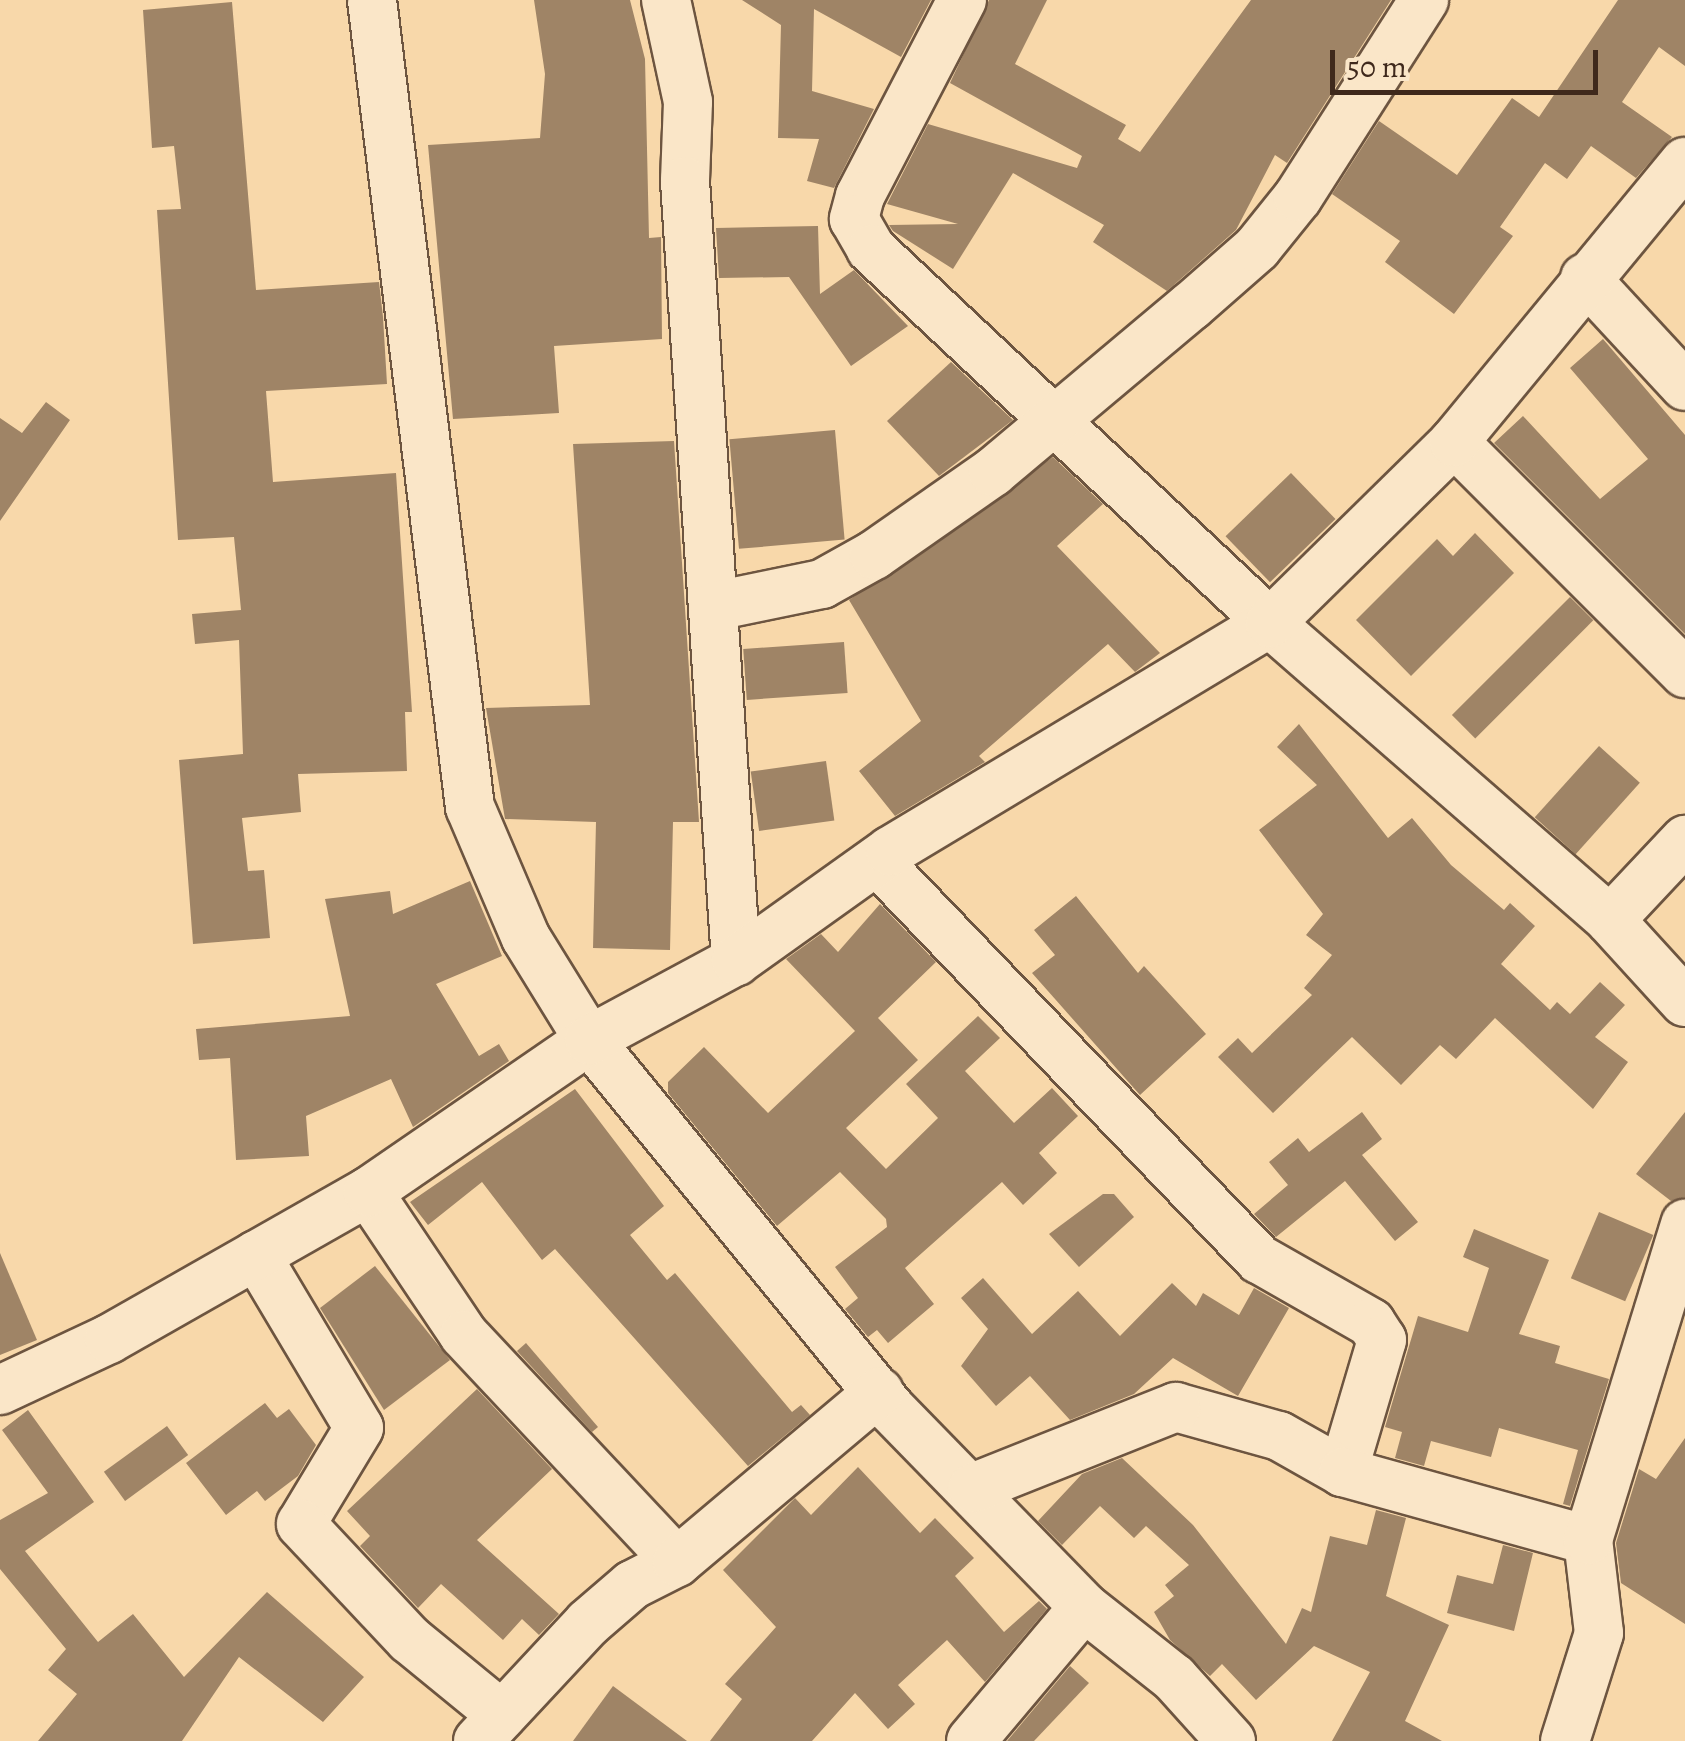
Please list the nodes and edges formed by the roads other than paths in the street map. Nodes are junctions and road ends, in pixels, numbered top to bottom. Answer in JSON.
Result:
{"nodes":[{"id":1,"x":372,"y":0,"type":"edge"},
{"id":2,"x":666,"y":0,"type":"edge"},
{"id":3,"x":962,"y":0,"type":"edge"},
{"id":4,"x":1424,"y":0,"type":"edge"},
{"id":5,"x":1685,"y":162,"type":"edge"},
{"id":6,"x":1585,"y":278,"type":"junction"},
{"id":7,"x":1685,"y":386,"type":"edge"},
{"id":8,"x":1058,"y":416,"type":"junction"},
{"id":9,"x":1454,"y":442,"type":"junction"},
{"id":10,"x":715,"y":606,"type":"junction"},
{"id":11,"x":1270,"y":624,"type":"junction"},
{"id":12,"x":1685,"y":673,"type":"edge"},
{"id":13,"x":1685,"y":840,"type":"edge"},
{"id":14,"x":878,"y":861,"type":"junction"},
{"id":15,"x":1610,"y":920,"type":"junction"},
{"id":16,"x":736,"y":961,"type":"junction"},
{"id":17,"x":1685,"y":1002,"type":"edge"},
{"id":18,"x":589,"y":1040,"type":"junction"},
{"id":19,"x":368,"y":1192,"type":"junction"},
{"id":20,"x":1685,"y":1224,"type":"edge"},
{"id":21,"x":256,"y":1255,"type":"junction"},
{"id":22,"x":0,"y":1390,"type":"edge"},
{"id":23,"x":878,"y":1392,"type":"junction"},
{"id":24,"x":1344,"y":1472,"type":"junction"},
{"id":25,"x":972,"y":1488,"type":"junction"},
{"id":26,"x":1588,"y":1540,"type":"junction"},
{"id":27,"x":677,"y":1562,"type":"junction"},
{"id":28,"x":1084,"y":1607,"type":"junction"},
{"id":29,"x":490,"y":1728,"type":"edge"},
{"id":30,"x":1221,"y":1738,"type":"edge"},
{"id":31,"x":971,"y":1741,"type":"edge"},
{"id":32,"x":1565,"y":1741,"type":"edge"}],
"edges":[{"from":1,"to":18,"type":"street"},
{"from":2,"to":10,"type":"street"},
{"from":3,"to":8,"type":"street"},
{"from":4,"to":8,"type":"street"},
{"from":5,"to":6,"type":"street"},
{"from":6,"to":7,"type":"street"},
{"from":6,"to":9,"type":"street"},
{"from":8,"to":10,"type":"street"},
{"from":8,"to":11,"type":"street"},
{"from":9,"to":11,"type":"street"},
{"from":9,"to":12,"type":"street"},
{"from":10,"to":16,"type":"street"},
{"from":11,"to":14,"type":"street"},
{"from":11,"to":15,"type":"street"},
{"from":13,"to":15,"type":"street"},
{"from":14,"to":16,"type":"street"},
{"from":14,"to":24,"type":"street"},
{"from":15,"to":17,"type":"street"},
{"from":16,"to":18,"type":"street"},
{"from":18,"to":19,"type":"street"},
{"from":18,"to":23,"type":"street"},
{"from":19,"to":21,"type":"street"},
{"from":19,"to":27,"type":"street"},
{"from":20,"to":26,"type":"street"},
{"from":21,"to":22,"type":"street"},
{"from":21,"to":29,"type":"street"},
{"from":23,"to":25,"type":"street"},
{"from":23,"to":27,"type":"street"},
{"from":24,"to":25,"type":"street"},
{"from":24,"to":26,"type":"street"},
{"from":25,"to":28,"type":"street"},
{"from":26,"to":32,"type":"street"},
{"from":27,"to":29,"type":"street"},
{"from":28,"to":30,"type":"street"},
{"from":28,"to":31,"type":"street"}]}
